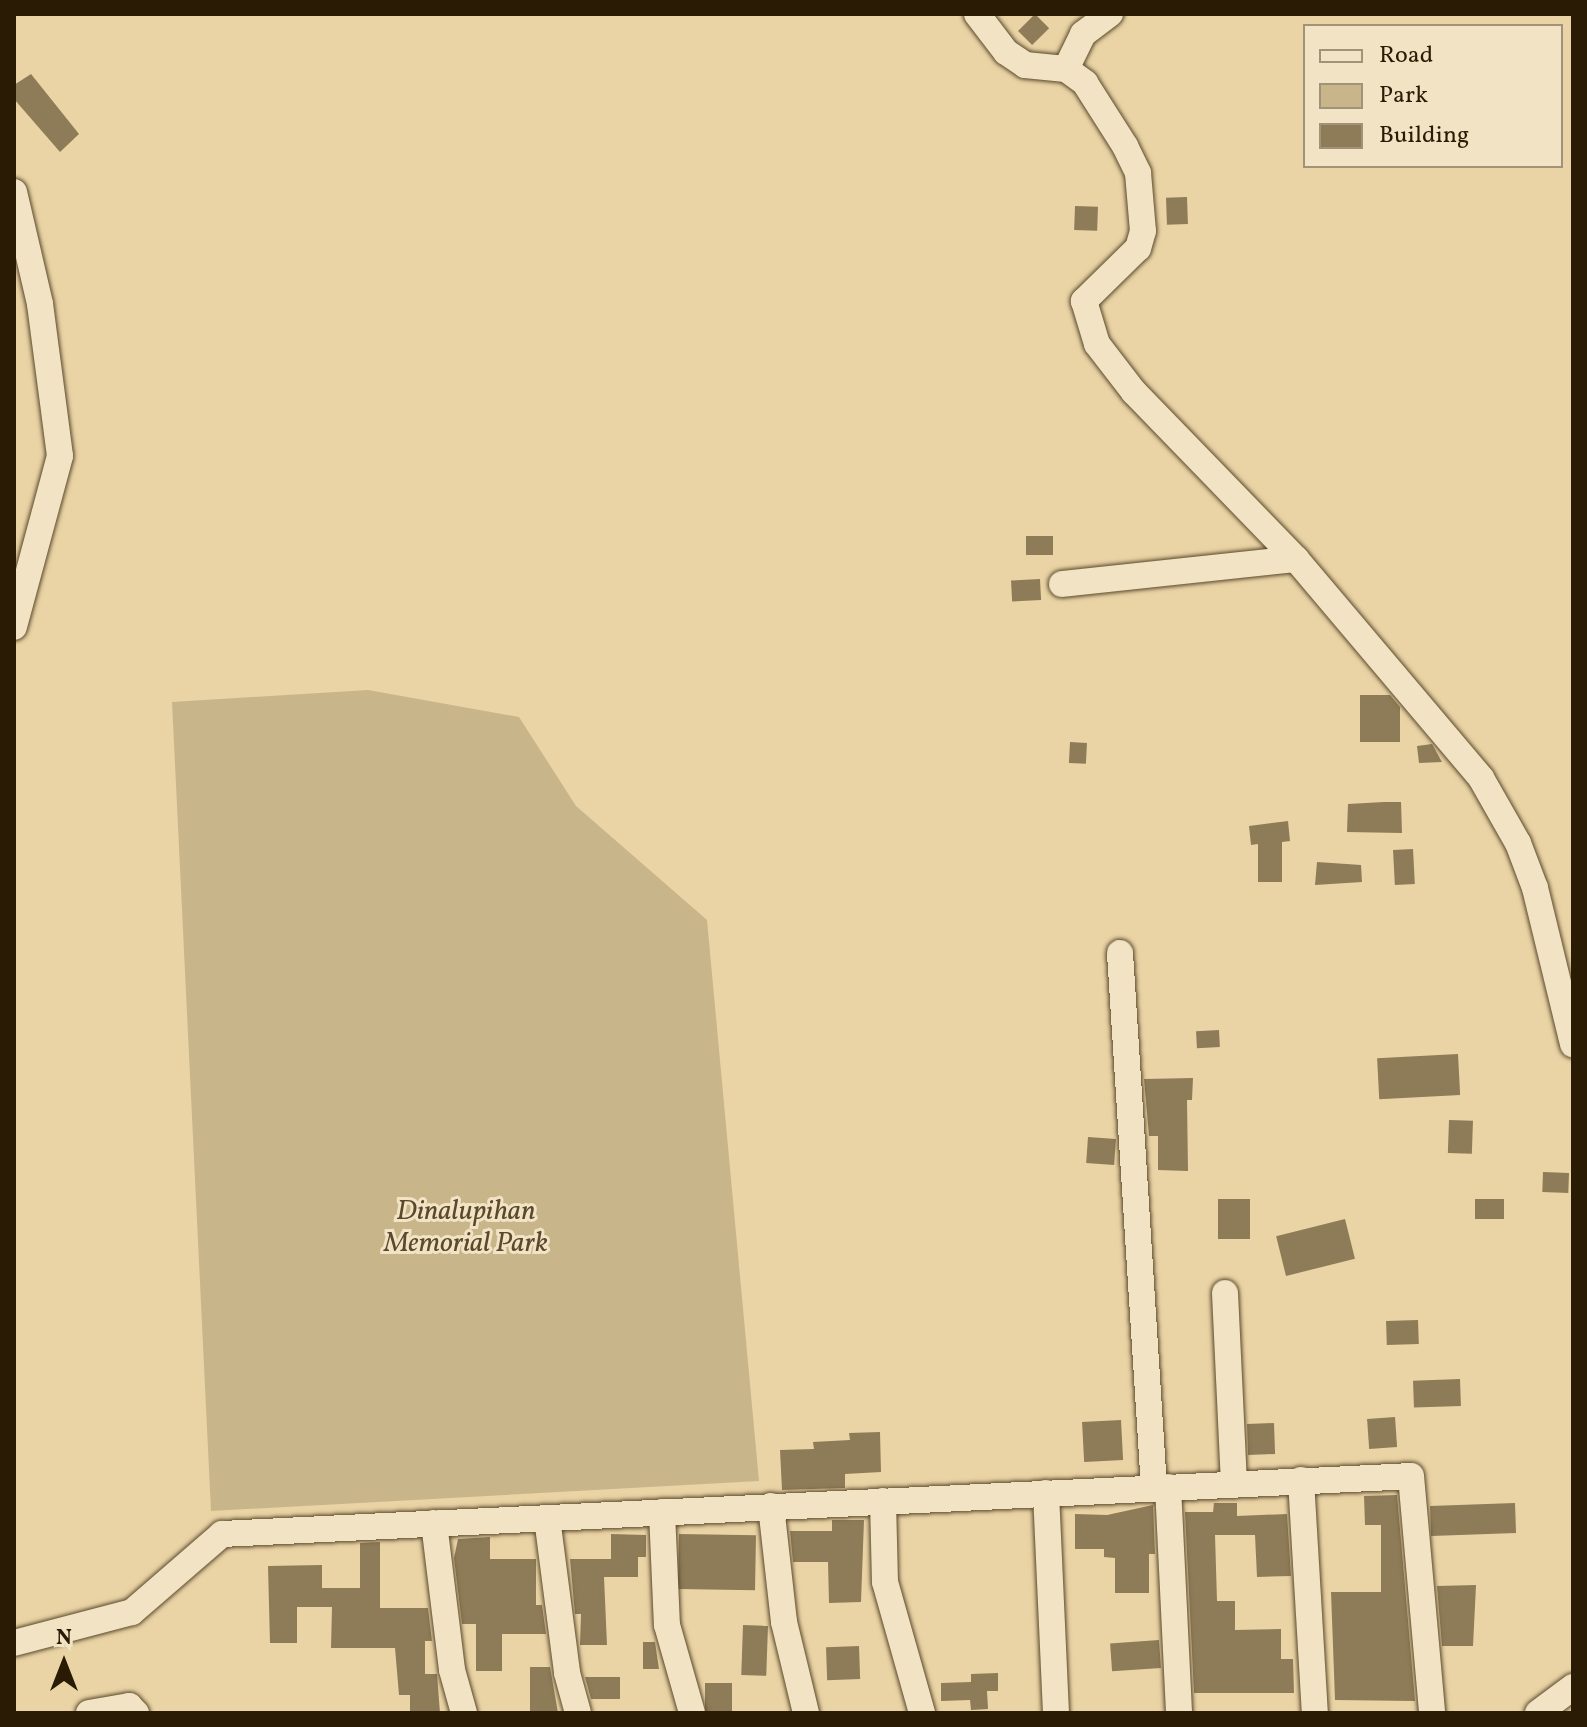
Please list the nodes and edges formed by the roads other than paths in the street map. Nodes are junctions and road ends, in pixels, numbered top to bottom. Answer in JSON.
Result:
{"nodes":[{"id":1,"x":977,"y":14,"type":"edge"},
{"id":2,"x":1110,"y":14,"type":"edge"},
{"id":3,"x":1066,"y":69,"type":"junction"},
{"id":4,"x":14,"y":192,"type":"edge"},
{"id":5,"x":1296,"y":559,"type":"junction"},
{"id":6,"x":1062,"y":584,"type":"dead end"},
{"id":7,"x":14,"y":627,"type":"edge"},
{"id":8,"x":1120,"y":953,"type":"dead end"},
{"id":9,"x":1573,"y":1044,"type":"edge"},
{"id":10,"x":1225,"y":1293,"type":"dead end"},
{"id":11,"x":1301,"y":1480,"type":"junction"},
{"id":12,"x":1234,"y":1483,"type":"junction"},
{"id":13,"x":1161,"y":1487,"type":"junction"},
{"id":14,"x":1046,"y":1493,"type":"junction"},
{"id":15,"x":883,"y":1501,"type":"junction"},
{"id":16,"x":771,"y":1506,"type":"junction"},
{"id":17,"x":662,"y":1512,"type":"junction"},
{"id":18,"x":547,"y":1518,"type":"junction"},
{"id":19,"x":434,"y":1523,"type":"junction"},
{"id":20,"x":14,"y":1643,"type":"edge"},
{"id":21,"x":1568,"y":1698,"type":"edge"},
{"id":22,"x":89,"y":1713,"type":"edge"},
{"id":23,"x":136,"y":1713,"type":"edge"},
{"id":24,"x":464,"y":1713,"type":"edge"},
{"id":25,"x":578,"y":1713,"type":"edge"},
{"id":26,"x":692,"y":1713,"type":"edge"},
{"id":27,"x":806,"y":1713,"type":"edge"},
{"id":28,"x":922,"y":1713,"type":"edge"},
{"id":29,"x":1056,"y":1713,"type":"edge"},
{"id":30,"x":1179,"y":1713,"type":"edge"},
{"id":31,"x":1315,"y":1713,"type":"edge"},
{"id":32,"x":1432,"y":1713,"type":"edge"},
{"id":33,"x":1538,"y":1713,"type":"edge"}],
"edges":[{"from":1,"to":3,"type":"street"},
{"from":2,"to":3,"type":"street"},
{"from":3,"to":5,"type":"street"},
{"from":4,"to":7,"type":"street"},
{"from":5,"to":6,"type":"street"},
{"from":5,"to":9,"type":"street"},
{"from":8,"to":13,"type":"street"},
{"from":10,"to":12,"type":"street"},
{"from":11,"to":12,"type":"street"},
{"from":11,"to":31,"type":"street"},
{"from":11,"to":32,"type":"street"},
{"from":12,"to":13,"type":"street"},
{"from":13,"to":14,"type":"street"},
{"from":13,"to":30,"type":"street"},
{"from":14,"to":15,"type":"street"},
{"from":14,"to":29,"type":"street"},
{"from":15,"to":16,"type":"street"},
{"from":15,"to":28,"type":"street"},
{"from":16,"to":17,"type":"street"},
{"from":16,"to":27,"type":"street"},
{"from":17,"to":18,"type":"street"},
{"from":17,"to":26,"type":"street"},
{"from":18,"to":19,"type":"street"},
{"from":18,"to":25,"type":"street"},
{"from":19,"to":20,"type":"street"},
{"from":19,"to":24,"type":"street"},
{"from":21,"to":33,"type":"street"},
{"from":22,"to":23,"type":"street"}]}
